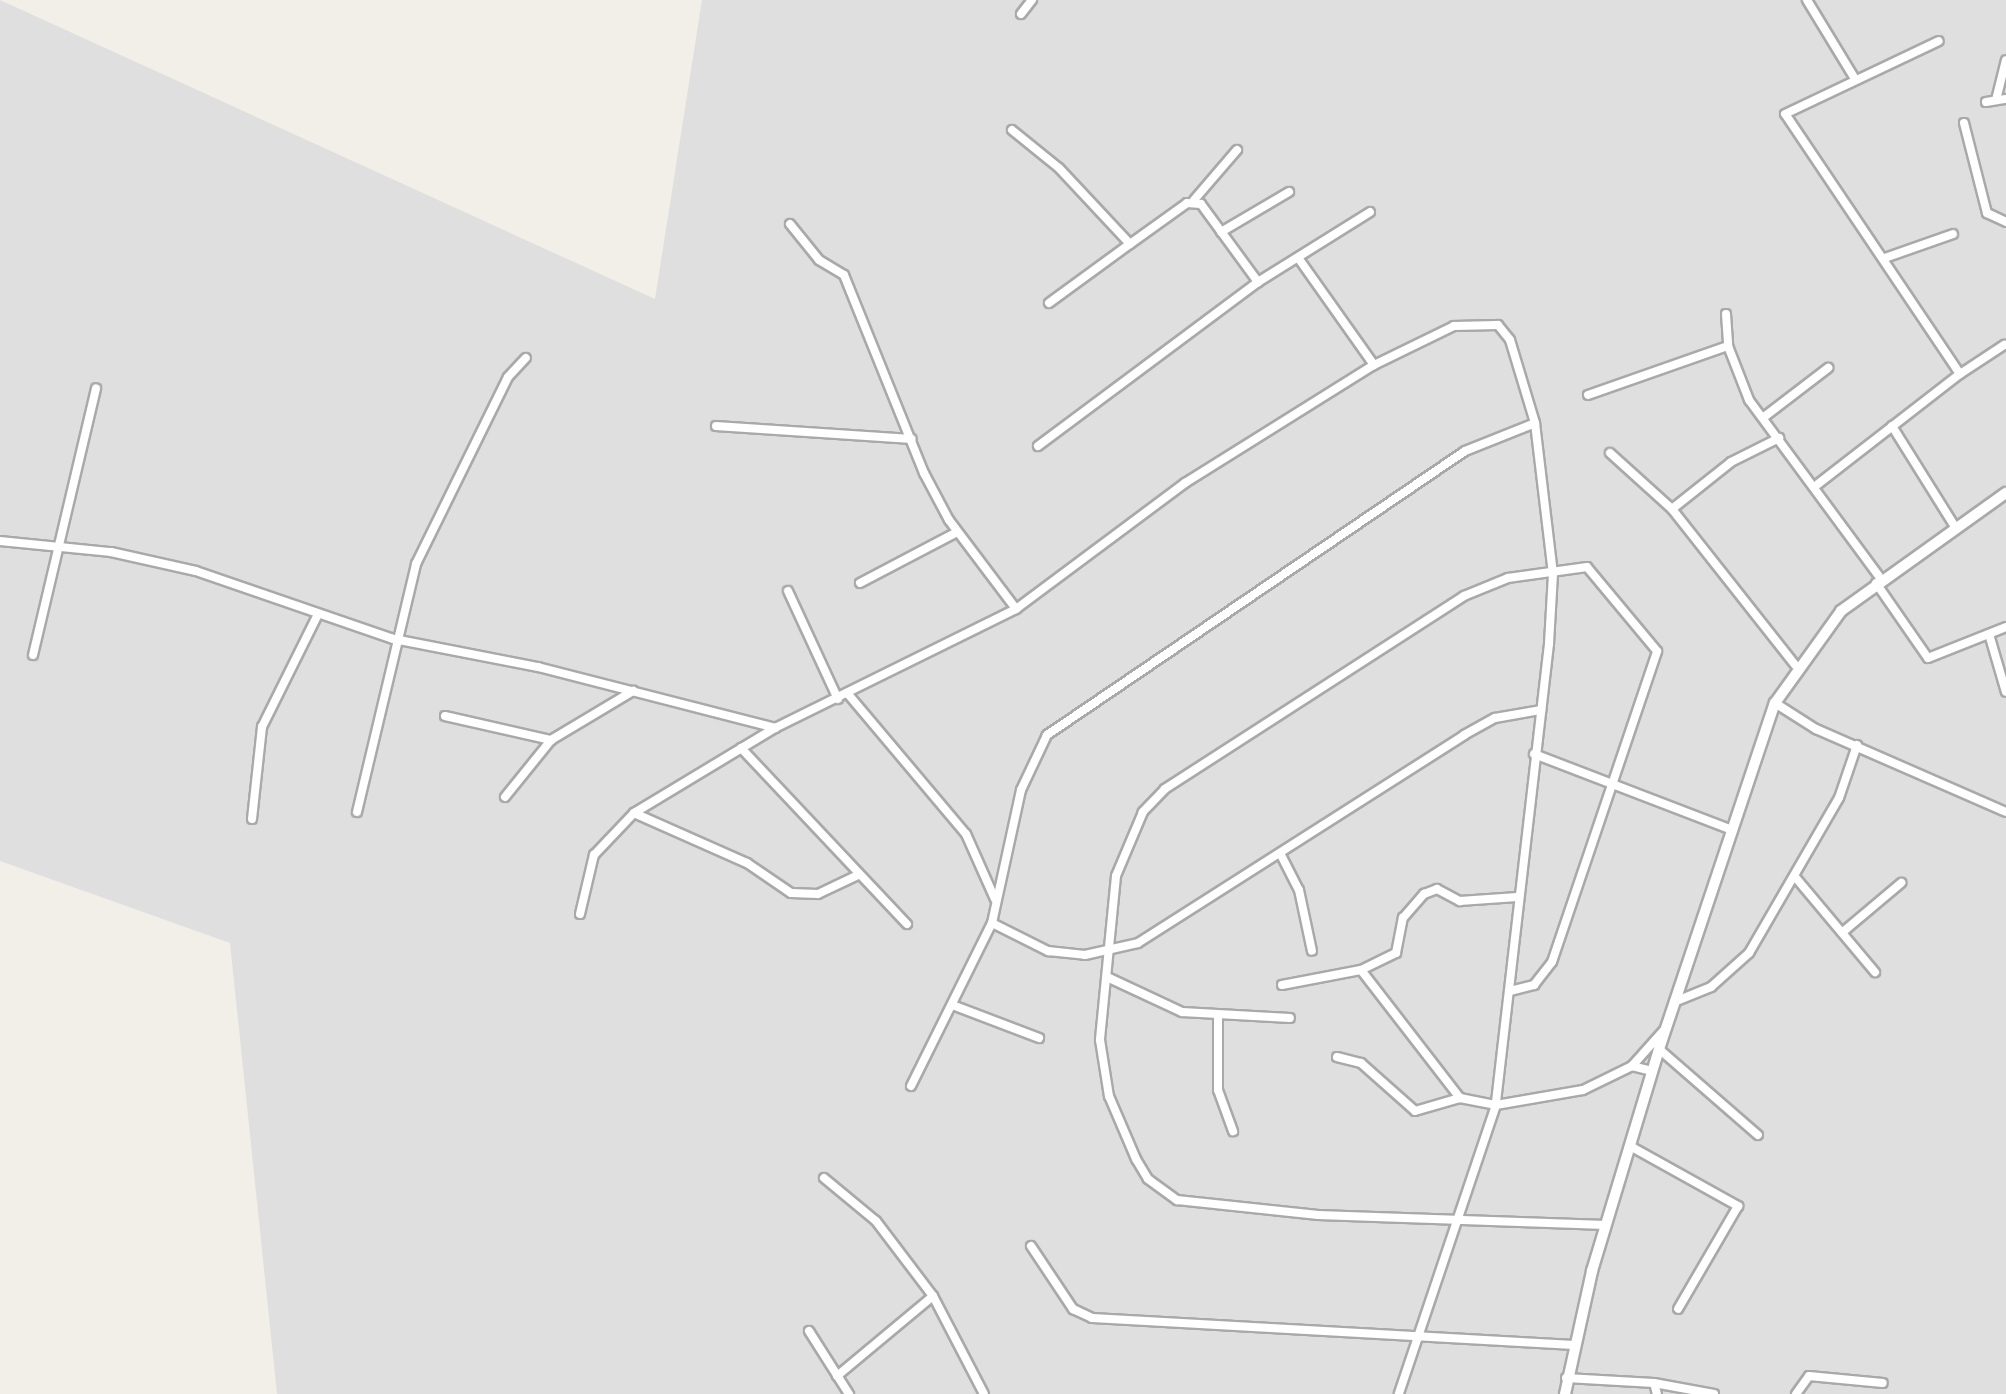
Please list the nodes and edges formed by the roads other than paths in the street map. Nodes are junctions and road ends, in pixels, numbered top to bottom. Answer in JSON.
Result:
{"nodes":[{"id":1,"x":1032,"y":0,"type":"edge"},
{"id":2,"x":1807,"y":0,"type":"edge"},
{"id":3,"x":1021,"y":14,"type":"dead end"},
{"id":4,"x":1939,"y":41,"type":"dead end"},
{"id":5,"x":2006,"y":60,"type":"edge"},
{"id":6,"x":1855,"y":79,"type":"junction"},
{"id":7,"x":1996,"y":100,"type":"edge"},
{"id":8,"x":1964,"y":123,"type":"dead end"},
{"id":9,"x":1012,"y":130,"type":"dead end"},
{"id":10,"x":1237,"y":150,"type":"dead end"},
{"id":11,"x":1289,"y":192,"type":"dead end"},
{"id":12,"x":1194,"y":200,"type":"junction"},
{"id":13,"x":1370,"y":212,"type":"dead end"},
{"id":14,"x":2006,"y":222,"type":"edge"},
{"id":15,"x":790,"y":224,"type":"dead end"},
{"id":16,"x":1221,"y":232,"type":"junction"},
{"id":17,"x":1953,"y":234,"type":"dead end"},
{"id":18,"x":1130,"y":244,"type":"junction"},
{"id":19,"x":1885,"y":258,"type":"junction"},
{"id":20,"x":1299,"y":259,"type":"junction"},
{"id":21,"x":1258,"y":282,"type":"junction"},
{"id":22,"x":1049,"y":303,"type":"dead end"},
{"id":23,"x":1726,"y":314,"type":"dead end"},
{"id":24,"x":2004,"y":345,"type":"dead end"},
{"id":25,"x":1728,"y":346,"type":"junction"},
{"id":26,"x":526,"y":358,"type":"dead end"},
{"id":27,"x":1374,"y":365,"type":"junction"},
{"id":28,"x":1828,"y":368,"type":"dead end"},
{"id":29,"x":1960,"y":374,"type":"junction"},
{"id":30,"x":96,"y":388,"type":"dead end"},
{"id":31,"x":1588,"y":395,"type":"dead end"},
{"id":32,"x":1764,"y":417,"type":"junction"},
{"id":33,"x":1535,"y":423,"type":"junction"},
{"id":34,"x":716,"y":426,"type":"dead end"},
{"id":35,"x":1892,"y":426,"type":"junction"},
{"id":36,"x":1779,"y":438,"type":"junction"},
{"id":37,"x":912,"y":439,"type":"junction"},
{"id":38,"x":1038,"y":446,"type":"dead end"},
{"id":39,"x":1610,"y":453,"type":"dead end"},
{"id":40,"x":1818,"y":484,"type":"junction"},
{"id":41,"x":2006,"y":493,"type":"edge"},
{"id":42,"x":1672,"y":509,"type":"junction"},
{"id":43,"x":1955,"y":527,"type":"junction"},
{"id":44,"x":957,"y":532,"type":"junction"},
{"id":45,"x":0,"y":541,"type":"edge"},
{"id":46,"x":61,"y":547,"type":"junction"},
{"id":47,"x":1553,"y":574,"type":"junction"},
{"id":48,"x":1878,"y":580,"type":"junction"},
{"id":49,"x":860,"y":583,"type":"dead end"},
{"id":50,"x":788,"y":591,"type":"dead end"},
{"id":51,"x":1016,"y":609,"type":"junction"},
{"id":52,"x":318,"y":614,"type":"junction"},
{"id":53,"x":2006,"y":627,"type":"edge"},
{"id":54,"x":1989,"y":634,"type":"junction"},
{"id":55,"x":394,"y":639,"type":"junction"},
{"id":56,"x":33,"y":655,"type":"dead end"},
{"id":57,"x":1795,"y":665,"type":"junction"},
{"id":58,"x":633,"y":691,"type":"junction"},
{"id":59,"x":2006,"y":692,"type":"edge"},
{"id":60,"x":848,"y":694,"type":"junction"},
{"id":61,"x":838,"y":699,"type":"junction"},
{"id":62,"x":1775,"y":703,"type":"junction"},
{"id":63,"x":1541,"y":710,"type":"junction"},
{"id":64,"x":445,"y":716,"type":"dead end"},
{"id":65,"x":775,"y":728,"type":"junction"},
{"id":66,"x":551,"y":740,"type":"junction"},
{"id":67,"x":1857,"y":745,"type":"junction"},
{"id":68,"x":741,"y":748,"type":"junction"},
{"id":69,"x":1534,"y":754,"type":"junction"},
{"id":70,"x":1611,"y":780,"type":"junction"},
{"id":71,"x":505,"y":797,"type":"dead end"},
{"id":72,"x":357,"y":812,"type":"dead end"},
{"id":73,"x":2006,"y":812,"type":"edge"},
{"id":74,"x":634,"y":813,"type":"junction"},
{"id":75,"x":252,"y":819,"type":"dead end"},
{"id":76,"x":1729,"y":829,"type":"junction"},
{"id":77,"x":1281,"y":855,"type":"junction"},
{"id":78,"x":858,"y":875,"type":"junction"},
{"id":79,"x":1796,"y":878,"type":"junction"},
{"id":80,"x":1901,"y":883,"type":"dead end"},
{"id":81,"x":1517,"y":897,"type":"junction"},
{"id":82,"x":995,"y":900,"type":"junction"},
{"id":83,"x":580,"y":914,"type":"dead end"},
{"id":84,"x":992,"y":923,"type":"junction"},
{"id":85,"x":907,"y":924,"type":"dead end"},
{"id":86,"x":1844,"y":931,"type":"junction"},
{"id":87,"x":1312,"y":951,"type":"dead end"},
{"id":88,"x":1107,"y":952,"type":"junction"},
{"id":89,"x":1361,"y":970,"type":"junction"},
{"id":90,"x":1875,"y":972,"type":"dead end"},
{"id":91,"x":1107,"y":977,"type":"junction"},
{"id":92,"x":1282,"y":985,"type":"dead end"},
{"id":93,"x":1510,"y":991,"type":"junction"},
{"id":94,"x":1674,"y":1002,"type":"junction"},
{"id":95,"x":955,"y":1006,"type":"junction"},
{"id":96,"x":1218,"y":1017,"type":"junction"},
{"id":97,"x":1290,"y":1018,"type":"dead end"},
{"id":98,"x":1665,"y":1029,"type":"junction"},
{"id":99,"x":1039,"y":1038,"type":"dead end"},
{"id":100,"x":1659,"y":1049,"type":"junction"},
{"id":101,"x":1337,"y":1057,"type":"dead end"},
{"id":102,"x":1632,"y":1066,"type":"junction"},
{"id":103,"x":1652,"y":1071,"type":"junction"},
{"id":104,"x":911,"y":1086,"type":"dead end"},
{"id":105,"x":1460,"y":1098,"type":"junction"},
{"id":106,"x":1496,"y":1105,"type":"junction"},
{"id":107,"x":1233,"y":1131,"type":"dead end"},
{"id":108,"x":1758,"y":1135,"type":"dead end"},
{"id":109,"x":1630,"y":1146,"type":"junction"},
{"id":110,"x":824,"y":1178,"type":"dead end"},
{"id":111,"x":1460,"y":1216,"type":"junction"},
{"id":112,"x":1606,"y":1225,"type":"junction"},
{"id":113,"x":1031,"y":1246,"type":"dead end"},
{"id":114,"x":933,"y":1296,"type":"junction"},
{"id":115,"x":1678,"y":1309,"type":"dead end"},
{"id":116,"x":809,"y":1331,"type":"dead end"},
{"id":117,"x":1419,"y":1334,"type":"junction"},
{"id":118,"x":1574,"y":1345,"type":"junction"},
{"id":119,"x":837,"y":1376,"type":"junction"},
{"id":120,"x":1566,"y":1378,"type":"junction"},
{"id":121,"x":1654,"y":1383,"type":"junction"},
{"id":122,"x":1883,"y":1383,"type":"dead end"},
{"id":123,"x":849,"y":1394,"type":"edge"},
{"id":124,"x":984,"y":1394,"type":"edge"},
{"id":125,"x":1399,"y":1394,"type":"edge"},
{"id":126,"x":1565,"y":1394,"type":"edge"},
{"id":127,"x":1657,"y":1394,"type":"edge"},
{"id":128,"x":1714,"y":1394,"type":"edge"},
{"id":129,"x":1796,"y":1394,"type":"edge"}],
"edges":[{"from":1,"to":3,"type":"street"},
{"from":2,"to":6,"type":"street"},
{"from":4,"to":6,"type":"street"},
{"from":5,"to":7,"type":"street"},
{"from":6,"to":19,"type":"street"},
{"from":8,"to":14,"type":"street"},
{"from":9,"to":18,"type":"street"},
{"from":10,"to":12,"type":"street"},
{"from":11,"to":16,"type":"street"},
{"from":12,"to":16,"type":"street"},
{"from":12,"to":18,"type":"street"},
{"from":13,"to":20,"type":"street"},
{"from":15,"to":37,"type":"street"},
{"from":16,"to":21,"type":"street"},
{"from":17,"to":19,"type":"street"},
{"from":18,"to":22,"type":"street"},
{"from":19,"to":29,"type":"street"},
{"from":20,"to":21,"type":"street"},
{"from":20,"to":27,"type":"street"},
{"from":21,"to":38,"type":"street"},
{"from":23,"to":25,"type":"street"},
{"from":24,"to":29,"type":"street"},
{"from":25,"to":31,"type":"street"},
{"from":25,"to":32,"type":"street"},
{"from":26,"to":55,"type":"street"},
{"from":27,"to":33,"type":"street"},
{"from":27,"to":51,"type":"street"},
{"from":28,"to":32,"type":"street"},
{"from":29,"to":35,"type":"street"},
{"from":30,"to":46,"type":"street"},
{"from":32,"to":36,"type":"street"},
{"from":33,"to":47,"type":"street"},
{"from":33,"to":82,"type":"street"},
{"from":34,"to":37,"type":"street"},
{"from":35,"to":40,"type":"street"},
{"from":35,"to":43,"type":"street"},
{"from":36,"to":40,"type":"street"},
{"from":36,"to":42,"type":"street"},
{"from":37,"to":44,"type":"street"},
{"from":39,"to":42,"type":"street"},
{"from":40,"to":48,"type":"street"},
{"from":41,"to":43,"type":"street"},
{"from":42,"to":57,"type":"street"},
{"from":43,"to":48,"type":"street"},
{"from":44,"to":49,"type":"street"},
{"from":44,"to":51,"type":"street"},
{"from":45,"to":46,"type":"street"},
{"from":46,"to":52,"type":"street"},
{"from":46,"to":56,"type":"street"},
{"from":47,"to":63,"type":"street"},
{"from":47,"to":70,"type":"street"},
{"from":47,"to":88,"type":"street"},
{"from":48,"to":54,"type":"street"},
{"from":48,"to":57,"type":"street"},
{"from":50,"to":61,"type":"street"},
{"from":51,"to":60,"type":"street"},
{"from":52,"to":55,"type":"street"},
{"from":52,"to":75,"type":"street"},
{"from":53,"to":54,"type":"street"},
{"from":54,"to":59,"type":"street"},
{"from":55,"to":58,"type":"street"},
{"from":55,"to":72,"type":"street"},
{"from":57,"to":62,"type":"street"},
{"from":58,"to":65,"type":"street"},
{"from":58,"to":66,"type":"street"},
{"from":60,"to":61,"type":"street"},
{"from":60,"to":82,"type":"street"},
{"from":61,"to":65,"type":"street"},
{"from":62,"to":67,"type":"street"},
{"from":62,"to":76,"type":"street"},
{"from":63,"to":69,"type":"street"},
{"from":63,"to":77,"type":"street"},
{"from":64,"to":66,"type":"street"},
{"from":65,"to":68,"type":"street"},
{"from":66,"to":71,"type":"street"},
{"from":67,"to":73,"type":"street"},
{"from":67,"to":79,"type":"street"},
{"from":68,"to":74,"type":"street"},
{"from":68,"to":78,"type":"street"},
{"from":69,"to":70,"type":"street"},
{"from":69,"to":81,"type":"street"},
{"from":70,"to":76,"type":"street"},
{"from":70,"to":93,"type":"street"},
{"from":74,"to":78,"type":"street"},
{"from":74,"to":83,"type":"street"},
{"from":76,"to":94,"type":"street"},
{"from":77,"to":87,"type":"street"},
{"from":77,"to":88,"type":"street"},
{"from":78,"to":85,"type":"street"},
{"from":79,"to":86,"type":"street"},
{"from":79,"to":94,"type":"street"},
{"from":80,"to":86,"type":"street"},
{"from":81,"to":89,"type":"street"},
{"from":81,"to":93,"type":"street"},
{"from":82,"to":84,"type":"street"},
{"from":84,"to":88,"type":"street"},
{"from":84,"to":95,"type":"street"},
{"from":86,"to":90,"type":"street"},
{"from":88,"to":91,"type":"street"},
{"from":89,"to":92,"type":"street"},
{"from":89,"to":105,"type":"street"},
{"from":91,"to":96,"type":"street"},
{"from":91,"to":111,"type":"street"},
{"from":93,"to":106,"type":"street"},
{"from":94,"to":98,"type":"street"},
{"from":95,"to":99,"type":"street"},
{"from":95,"to":104,"type":"street"},
{"from":96,"to":97,"type":"street"},
{"from":96,"to":107,"type":"street"},
{"from":98,"to":100,"type":"street"},
{"from":98,"to":102,"type":"street"},
{"from":100,"to":103,"type":"street"},
{"from":100,"to":108,"type":"street"},
{"from":101,"to":105,"type":"street"},
{"from":102,"to":103,"type":"street"},
{"from":102,"to":106,"type":"street"},
{"from":103,"to":109,"type":"street"},
{"from":105,"to":106,"type":"street"},
{"from":106,"to":111,"type":"street"},
{"from":109,"to":112,"type":"street"},
{"from":109,"to":115,"type":"street"},
{"from":110,"to":114,"type":"street"},
{"from":111,"to":112,"type":"street"},
{"from":111,"to":117,"type":"street"},
{"from":112,"to":118,"type":"street"},
{"from":113,"to":117,"type":"street"},
{"from":114,"to":119,"type":"street"},
{"from":114,"to":124,"type":"street"},
{"from":116,"to":119,"type":"street"},
{"from":117,"to":118,"type":"street"},
{"from":117,"to":125,"type":"street"},
{"from":118,"to":120,"type":"street"},
{"from":119,"to":123,"type":"street"},
{"from":120,"to":121,"type":"street"},
{"from":120,"to":126,"type":"street"},
{"from":121,"to":127,"type":"street"},
{"from":121,"to":128,"type":"street"},
{"from":122,"to":129,"type":"street"}]}
